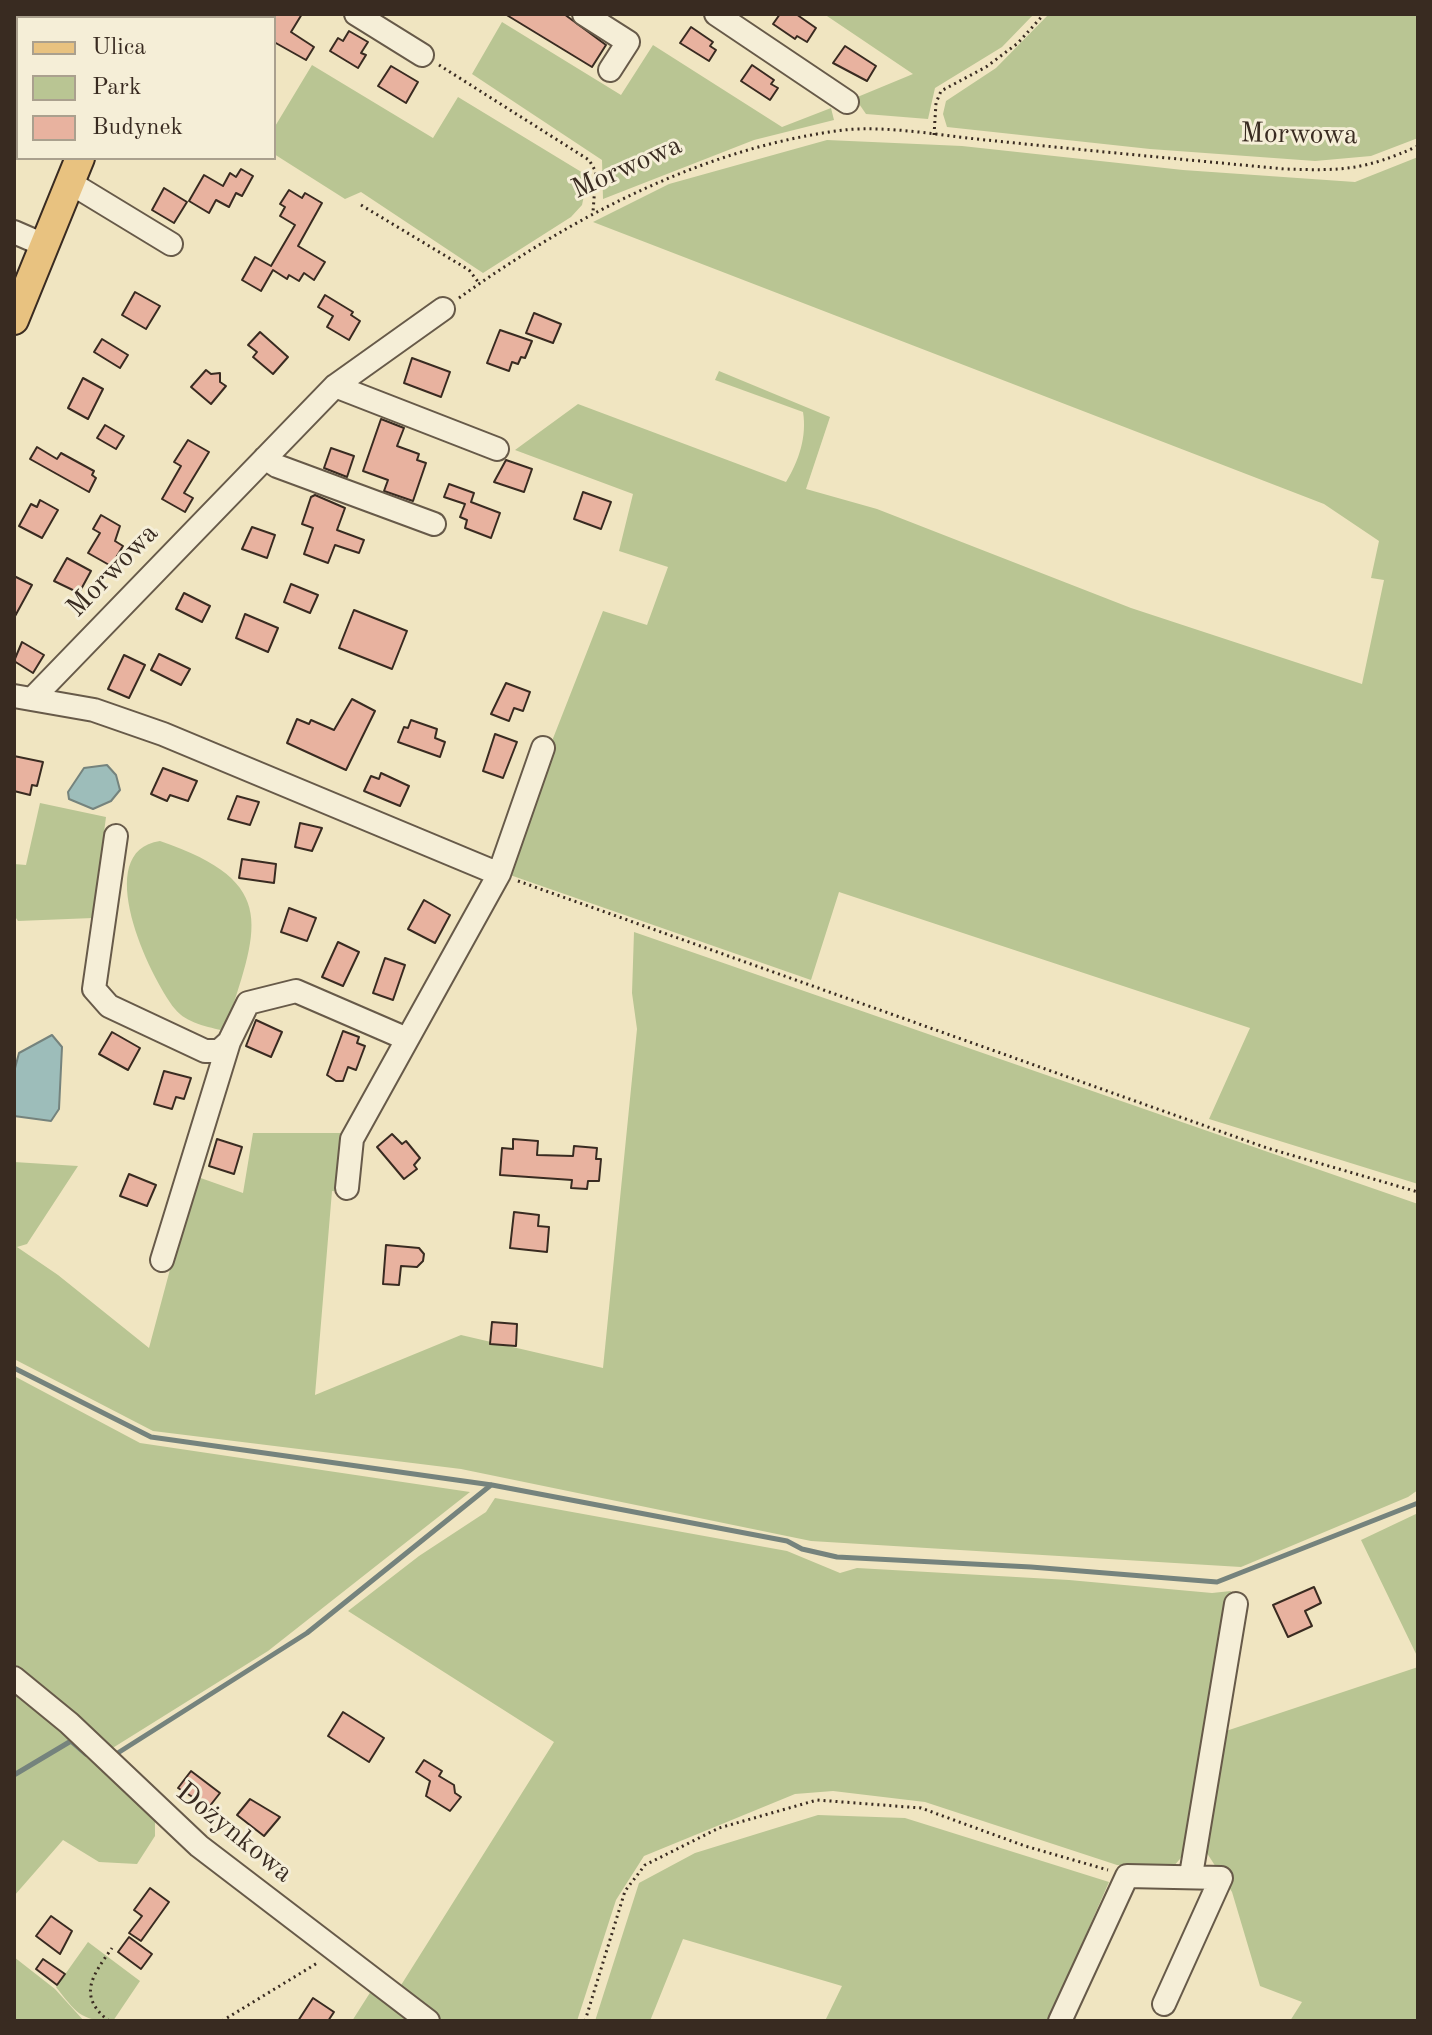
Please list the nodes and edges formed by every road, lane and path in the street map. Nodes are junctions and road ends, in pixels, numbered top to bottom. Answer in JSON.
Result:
{"nodes":[{"id":1,"x":356,"y":14,"type":"edge"},
{"id":2,"x":584,"y":14,"type":"edge"},
{"id":3,"x":716,"y":14,"type":"edge"},
{"id":4,"x":1044,"y":14,"type":"edge"},
{"id":5,"x":426,"y":57,"type":"joint"},
{"id":6,"x":610,"y":70,"type":"dead end"},
{"id":7,"x":847,"y":102,"type":"dead end"},
{"id":8,"x":934,"y":135,"type":"junction"},
{"id":9,"x":1418,"y":146,"type":"edge"},
{"id":10,"x":74,"y":170,"type":"edge"},
{"id":11,"x":361,"y":205,"type":"dead end"},
{"id":12,"x":593,"y":214,"type":"junction"},
{"id":13,"x":14,"y":232,"type":"edge"},
{"id":14,"x":171,"y":244,"type":"dead end"},
{"id":15,"x":44,"y":245,"type":"junction"},
{"id":16,"x":479,"y":283,"type":"junction"},
{"id":17,"x":443,"y":309,"type":"joint"},
{"id":18,"x":14,"y":320,"type":"edge"},
{"id":19,"x":335,"y":386,"type":"junction"},
{"id":20,"x":497,"y":449,"type":"dead end"},
{"id":21,"x":265,"y":458,"type":"junction"},
{"id":22,"x":434,"y":524,"type":"dead end"},
{"id":23,"x":23,"y":698,"type":"edge"},
{"id":24,"x":543,"y":748,"type":"dead end"},
{"id":25,"x":116,"y":836,"type":"dead end"},
{"id":26,"x":499,"y":874,"type":"junction"},
{"id":27,"x":407,"y":1039,"type":"junction"},
{"id":28,"x":229,"y":1042,"type":"junction"},
{"id":29,"x":347,"y":1188,"type":"dead end"},
{"id":30,"x":1418,"y":1192,"type":"edge"},
{"id":31,"x":162,"y":1260,"type":"dead end"},
{"id":32,"x":1236,"y":1604,"type":"dead end"},
{"id":33,"x":14,"y":1678,"type":"edge"},
{"id":34,"x":1191,"y":1875,"type":"junction"},
{"id":35,"x":1127,"y":1876,"type":"junction"},
{"id":36,"x":112,"y":1948,"type":"dead end"},
{"id":37,"x":336,"y":1952,"type":"junction"},
{"id":38,"x":1164,"y":2004,"type":"dead end"},
{"id":39,"x":109,"y":2021,"type":"edge"},
{"id":40,"x":222,"y":2021,"type":"edge"},
{"id":41,"x":428,"y":2021,"type":"edge"},
{"id":42,"x":585,"y":2021,"type":"edge"},
{"id":43,"x":1060,"y":2021,"type":"edge"}],
"edges":[{"from":1,"to":5,"type":"street"},
{"from":2,"to":6,"type":"street"},
{"from":3,"to":7,"type":"street"},
{"from":4,"to":8,"type":"path"},
{"from":5,"to":12,"type":"path"},
{"from":8,"to":9,"type":"path","name":"Morwowa"},
{"from":8,"to":12,"type":"path","name":"Morwowa"},
{"from":10,"to":14,"type":"street"},
{"from":10,"to":15,"type":"main road"},
{"from":11,"to":16,"type":"path"},
{"from":12,"to":16,"type":"path","name":"Morwowa"},
{"from":13,"to":15,"type":"street"},
{"from":15,"to":18,"type":"main road"},
{"from":16,"to":17,"type":"path","name":"Morwowa"},
{"from":17,"to":19,"type":"street","name":"Morwowa"},
{"from":19,"to":20,"type":"street"},
{"from":19,"to":21,"type":"street","name":"Morwowa"},
{"from":21,"to":22,"type":"street"},
{"from":21,"to":23,"type":"street","name":"Morwowa"},
{"from":23,"to":26,"type":"street","name":"Morwowa"},
{"from":24,"to":26,"type":"street"},
{"from":25,"to":28,"type":"street"},
{"from":26,"to":27,"type":"street"},
{"from":26,"to":30,"type":"path"},
{"from":27,"to":28,"type":"street"},
{"from":27,"to":29,"type":"street"},
{"from":28,"to":31,"type":"street"},
{"from":32,"to":34,"type":"street"},
{"from":33,"to":37,"type":"street","name":"Dożynkowa"},
{"from":34,"to":35,"type":"street"},
{"from":34,"to":38,"type":"street"},
{"from":35,"to":42,"type":"path"},
{"from":35,"to":43,"type":"street"},
{"from":36,"to":39,"type":"path"},
{"from":37,"to":40,"type":"path"},
{"from":37,"to":41,"type":"street","name":"Dożynkowa"}]}
